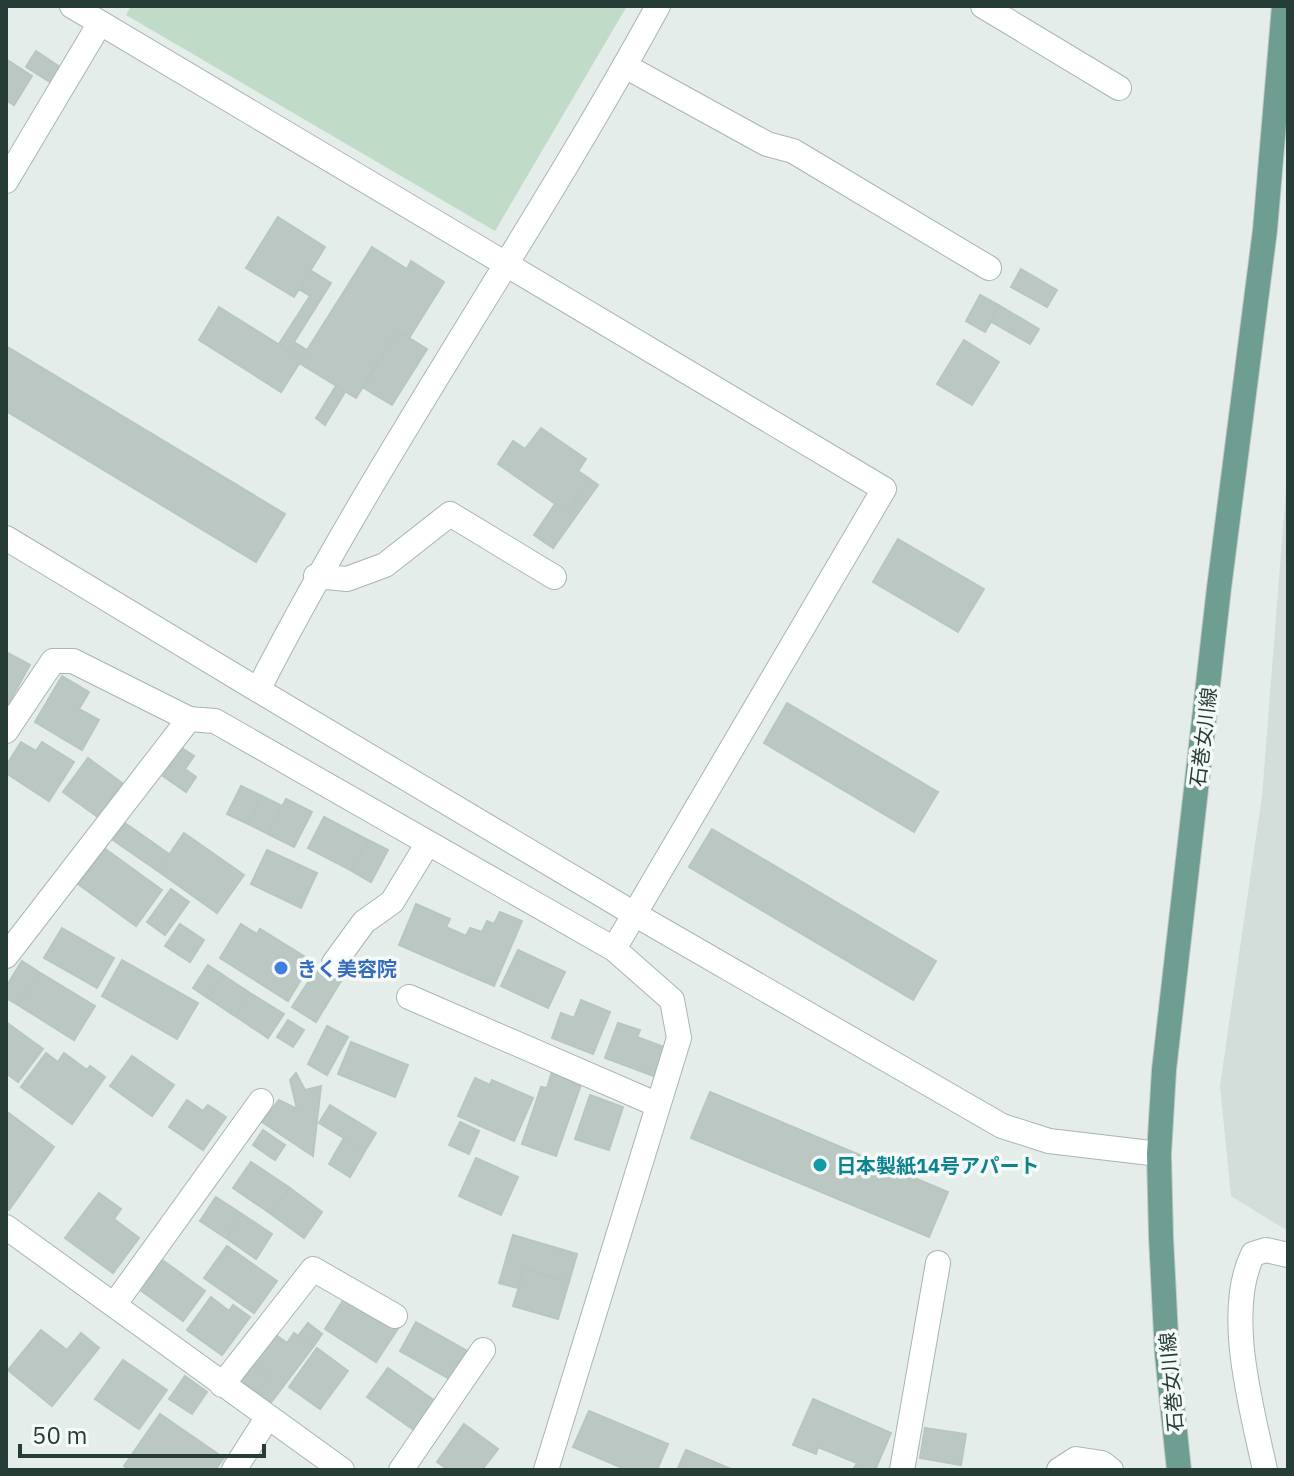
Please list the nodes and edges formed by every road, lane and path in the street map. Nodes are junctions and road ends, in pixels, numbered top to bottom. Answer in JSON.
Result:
{"nodes":[{"id":1,"x":72,"y":6,"type":"edge"},
{"id":2,"x":658,"y":6,"type":"edge"},
{"id":3,"x":983,"y":6,"type":"edge"},
{"id":4,"x":1284,"y":6,"type":"edge"},
{"id":5,"x":100,"y":23,"type":"junction"},
{"id":6,"x":625,"y":66,"type":"junction"},
{"id":7,"x":1119,"y":88,"type":"dead end"},
{"id":8,"x":6,"y":181,"type":"edge"},
{"id":9,"x":508,"y":265,"type":"junction"},
{"id":10,"x":989,"y":268,"type":"dead end"},
{"id":11,"x":6,"y":538,"type":"edge"},
{"id":12,"x":316,"y":576,"type":"junction"},
{"id":13,"x":554,"y":577,"type":"dead end"},
{"id":14,"x":258,"y":690,"type":"junction"},
{"id":15,"x":189,"y":719,"type":"junction"},
{"id":16,"x":6,"y":731,"type":"edge"},
{"id":17,"x":428,"y":843,"type":"junction"},
{"id":18,"x":636,"y":915,"type":"junction"},
{"id":19,"x":614,"y":949,"type":"junction"},
{"id":20,"x":6,"y":956,"type":"edge"},
{"id":21,"x":334,"y":963,"type":"dead end"},
{"id":22,"x":409,"y":997,"type":"dead end"},
{"id":23,"x":261,"y":1101,"type":"dead end"},
{"id":24,"x":658,"y":1105,"type":"junction"},
{"id":25,"x":1159,"y":1154,"type":"junction"},
{"id":26,"x":6,"y":1227,"type":"edge"},
{"id":27,"x":1288,"y":1255,"type":"edge"},
{"id":28,"x":938,"y":1263,"type":"dead end"},
{"id":29,"x":114,"y":1305,"type":"junction"},
{"id":30,"x":395,"y":1316,"type":"dead end"},
{"id":31,"x":483,"y":1350,"type":"dead end"},
{"id":32,"x":222,"y":1385,"type":"junction"},
{"id":33,"x":267,"y":1418,"type":"junction"},
{"id":34,"x":234,"y":1470,"type":"edge"},
{"id":35,"x":342,"y":1470,"type":"edge"},
{"id":36,"x":401,"y":1470,"type":"edge"},
{"id":37,"x":546,"y":1470,"type":"edge"},
{"id":38,"x":902,"y":1470,"type":"edge"},
{"id":39,"x":1059,"y":1470,"type":"edge"},
{"id":40,"x":1111,"y":1470,"type":"edge"},
{"id":41,"x":1179,"y":1470,"type":"edge"},
{"id":42,"x":1265,"y":1470,"type":"edge"}],
"edges":[{"from":1,"to":5,"type":"street"},
{"from":2,"to":6,"type":"street"},
{"from":3,"to":7,"type":"street"},
{"from":4,"to":25,"type":"main road","name":"石巻女川線"},
{"from":5,"to":8,"type":"street"},
{"from":5,"to":9,"type":"street"},
{"from":6,"to":9,"type":"street"},
{"from":6,"to":10,"type":"street"},
{"from":9,"to":12,"type":"street"},
{"from":9,"to":18,"type":"street"},
{"from":11,"to":14,"type":"street"},
{"from":12,"to":13,"type":"street"},
{"from":12,"to":14,"type":"street"},
{"from":14,"to":18,"type":"street"},
{"from":15,"to":16,"type":"street"},
{"from":15,"to":17,"type":"street"},
{"from":15,"to":20,"type":"street"},
{"from":17,"to":19,"type":"street"},
{"from":17,"to":21,"type":"street"},
{"from":18,"to":19,"type":"street"},
{"from":18,"to":25,"type":"street"},
{"from":19,"to":24,"type":"street"},
{"from":22,"to":24,"type":"street"},
{"from":23,"to":29,"type":"street"},
{"from":24,"to":37,"type":"street"},
{"from":25,"to":41,"type":"main road","name":"石巻女川線"},
{"from":26,"to":29,"type":"street"},
{"from":27,"to":42,"type":"street"},
{"from":28,"to":38,"type":"street"},
{"from":29,"to":32,"type":"street"},
{"from":30,"to":32,"type":"street"},
{"from":31,"to":36,"type":"street"},
{"from":32,"to":33,"type":"street"},
{"from":33,"to":34,"type":"street"},
{"from":33,"to":35,"type":"street"},
{"from":39,"to":40,"type":"street"}]}
